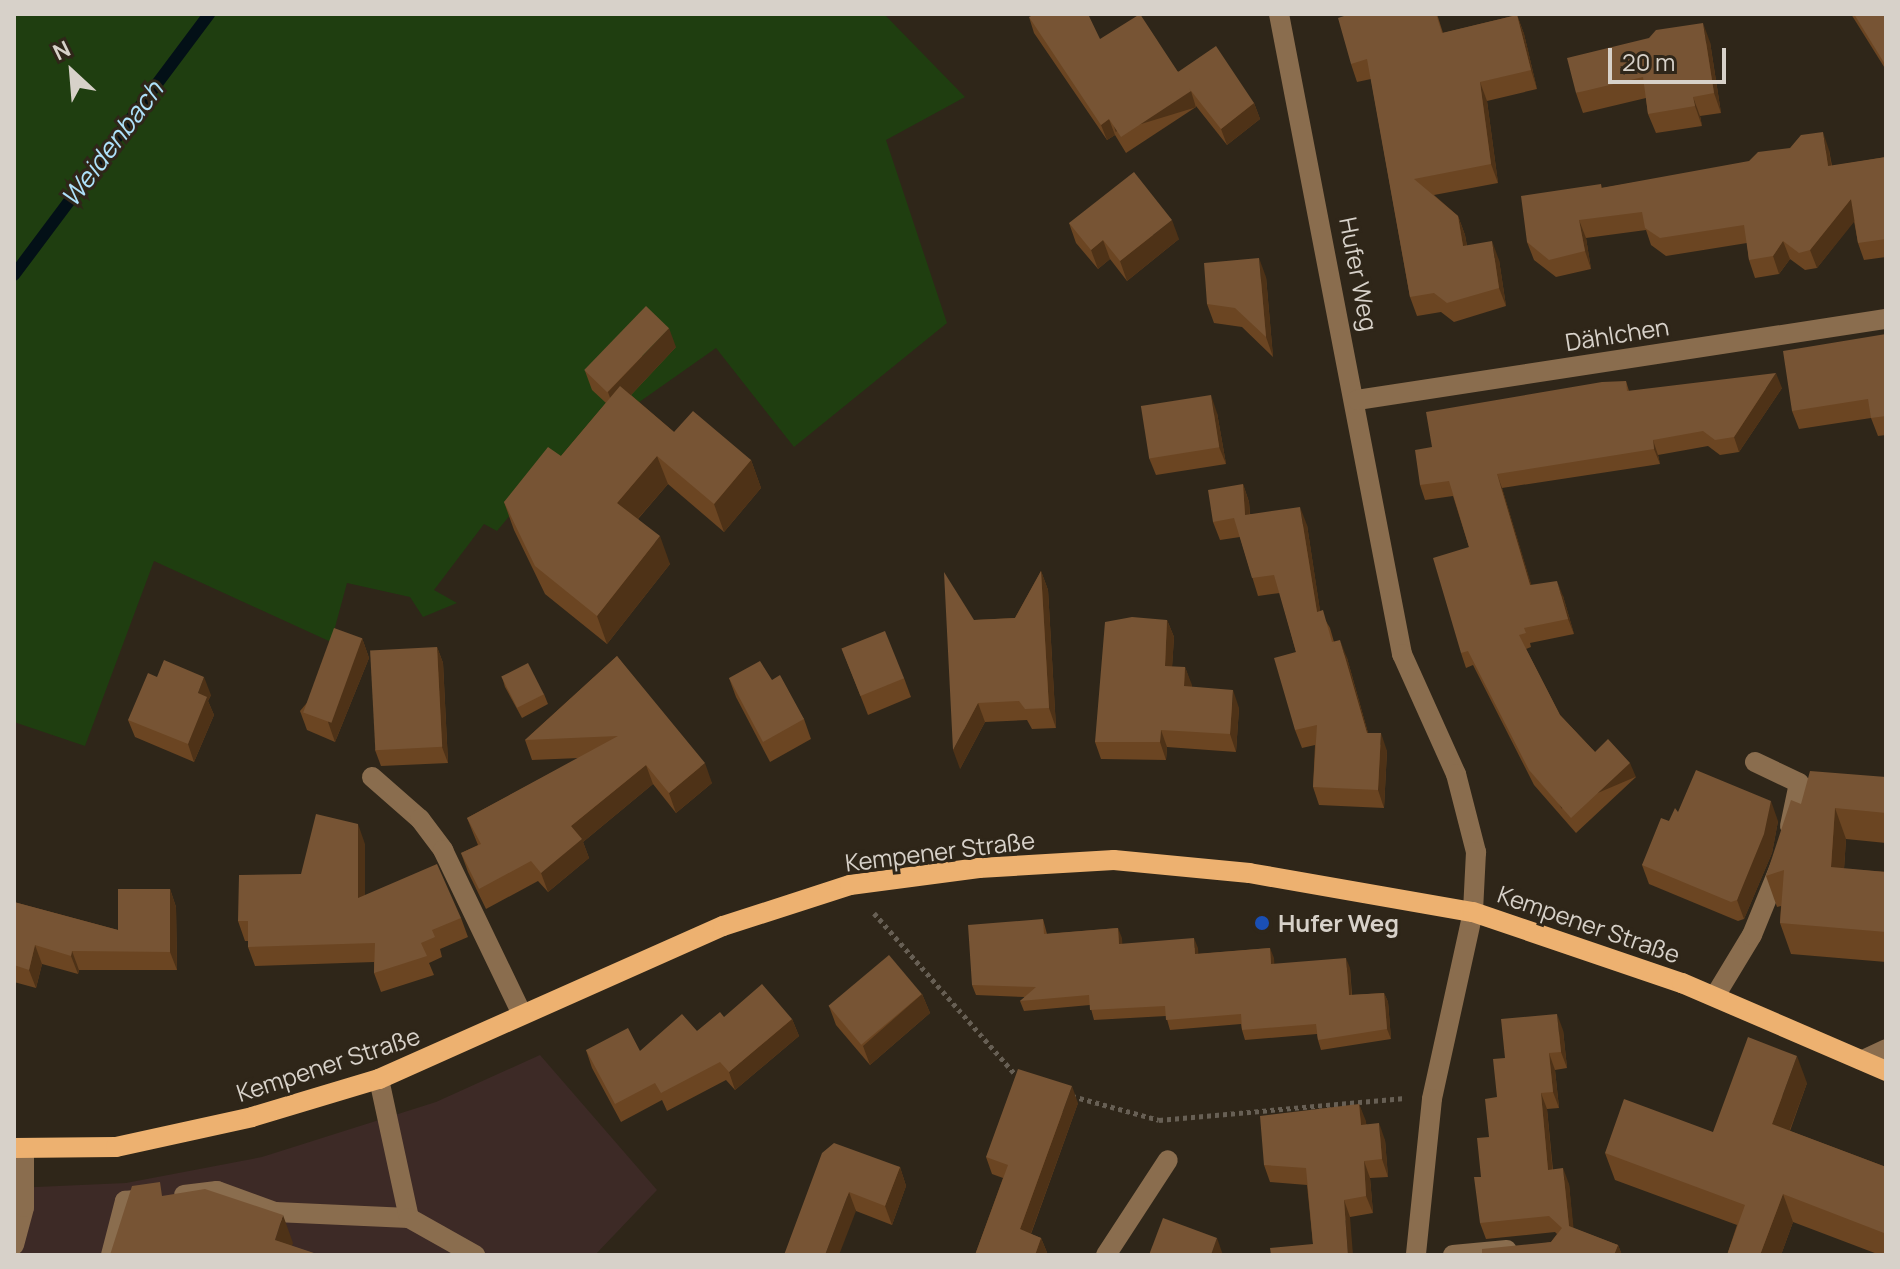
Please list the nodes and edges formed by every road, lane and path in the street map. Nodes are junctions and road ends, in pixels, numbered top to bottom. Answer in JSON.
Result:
{"nodes":[{"id":1,"x":1279,"y":14,"type":"edge"},
{"id":2,"x":1886,"y":319,"type":"edge"},
{"id":3,"x":1357,"y":400,"type":"junction"},
{"id":4,"x":1755,"y":762,"type":"dead end"},
{"id":5,"x":372,"y":777,"type":"dead end"},
{"id":6,"x":850,"y":885,"type":"junction"},
{"id":7,"x":1473,"y":912,"type":"junction"},
{"id":8,"x":1715,"y":996,"type":"junction"},
{"id":9,"x":522,"y":1014,"type":"junction"},
{"id":10,"x":1886,"y":1049,"type":"edge"},
{"id":11,"x":1865,"y":1059,"type":"junction"},
{"id":12,"x":1886,"y":1071,"type":"edge"},
{"id":13,"x":379,"y":1079,"type":"junction"},
{"id":14,"x":1031,"y":1083,"type":"edge"},
{"id":15,"x":1061,"y":1092,"type":"edge"},
{"id":16,"x":1432,"y":1099,"type":"junction"},
{"id":17,"x":19,"y":1148,"type":"edge"},
{"id":18,"x":1168,"y":1160,"type":"dead end"},
{"id":19,"x":409,"y":1218,"type":"junction"},
{"id":20,"x":14,"y":1245,"type":"edge"},
{"id":21,"x":1526,"y":1248,"type":"edge"},
{"id":22,"x":111,"y":1255,"type":"edge"},
{"id":23,"x":475,"y":1255,"type":"edge"},
{"id":24,"x":1106,"y":1255,"type":"edge"},
{"id":25,"x":1416,"y":1255,"type":"edge"},
{"id":26,"x":1453,"y":1255,"type":"edge"}],
"edges":[{"from":1,"to":3,"type":"street","name":"Hufer Weg"},
{"from":2,"to":3,"type":"street","name":"Dählchen"},
{"from":3,"to":7,"type":"street","name":"Hufer Weg"},
{"from":4,"to":8,"type":"street"},
{"from":5,"to":9,"type":"street"},
{"from":6,"to":7,"type":"main road","name":"Kempener Straße"},
{"from":6,"to":9,"type":"main road","name":"Kempener Straße"},
{"from":6,"to":14,"type":"path"},
{"from":7,"to":8,"type":"main road","name":"Kempener Straße"},
{"from":7,"to":16,"type":"street","name":"Hufer Weg"},
{"from":8,"to":11,"type":"main road","name":"Kempener Straße"},
{"from":9,"to":13,"type":"main road","name":"Kempener Straße"},
{"from":10,"to":11,"type":"street"},
{"from":11,"to":12,"type":"main road","name":"Kempener Straße"},
{"from":13,"to":17,"type":"main road","name":"Kempener Straße"},
{"from":13,"to":19,"type":"street"},
{"from":15,"to":16,"type":"path"},
{"from":16,"to":25,"type":"street","name":"Hufer Weg"},
{"from":17,"to":20,"type":"street"},
{"from":18,"to":24,"type":"street"},
{"from":19,"to":22,"type":"street"},
{"from":19,"to":23,"type":"street"},
{"from":21,"to":26,"type":"street"}]}
